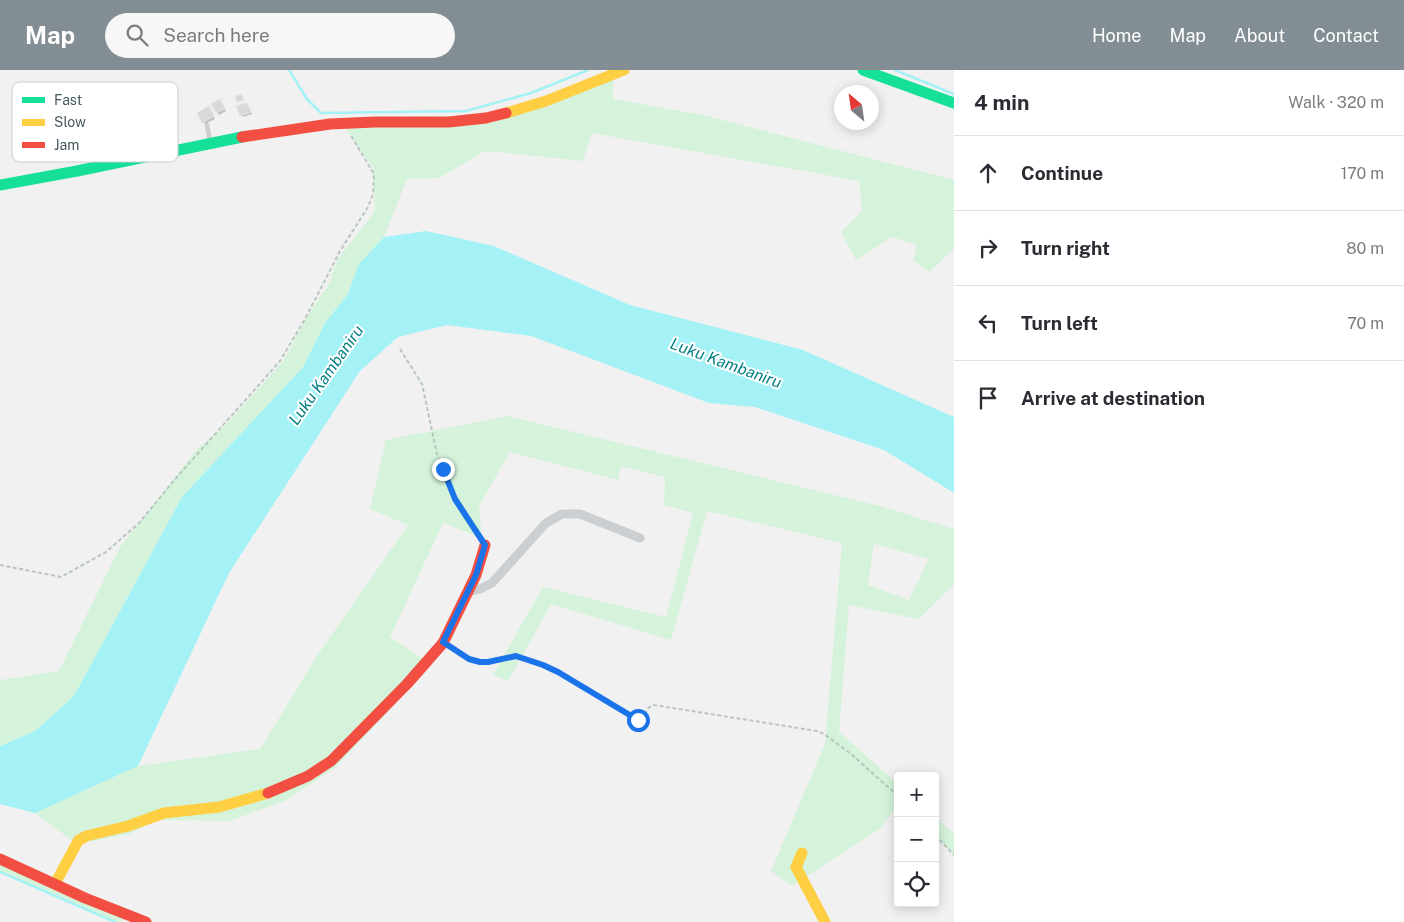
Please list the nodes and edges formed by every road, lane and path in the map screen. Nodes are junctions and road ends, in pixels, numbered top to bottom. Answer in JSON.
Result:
{"nodes":[{"id":1,"x":624,"y":70,"type":"edge"},
{"id":2,"x":863,"y":70,"type":"edge"},
{"id":3,"x":954,"y":103,"type":"edge"},
{"id":4,"x":343,"y":123,"type":"junction"},
{"id":5,"x":207,"y":125,"type":"dead end"},
{"id":6,"x":209,"y":137,"type":"junction"},
{"id":7,"x":178,"y":145,"type":"edge"},
{"id":8,"x":117,"y":162,"type":"edge"},
{"id":9,"x":0,"y":185,"type":"edge"},
{"id":10,"x":400,"y":349,"type":"dead end"},
{"id":11,"x":640,"y":538,"type":"dead end"},
{"id":12,"x":485,"y":545,"type":"joint"},
{"id":13,"x":0,"y":565,"type":"edge"},
{"id":14,"x":468,"y":592,"type":"junction"},
{"id":15,"x":443,"y":642,"type":"junction"},
{"id":16,"x":894,"y":792,"type":"edge"},
{"id":17,"x":939,"y":839,"type":"edge"},
{"id":18,"x":802,"y":853,"type":"dead end"},
{"id":19,"x":954,"y":855,"type":"edge"},
{"id":20,"x":0,"y":859,"type":"edge"},
{"id":21,"x":55,"y":884,"type":"junction"},
{"id":22,"x":146,"y":922,"type":"edge"},
{"id":23,"x":825,"y":922,"type":"edge"}],
"edges":[{"from":1,"to":4,"type":"street"},
{"from":2,"to":3,"type":"street"},
{"from":4,"to":6,"type":"street"},
{"from":4,"to":13,"type":"path"},
{"from":5,"to":6,"type":"lane"},
{"from":6,"to":7,"type":"street"},
{"from":8,"to":9,"type":"street"},
{"from":10,"to":12,"type":"path"},
{"from":11,"to":14,"type":"street"},
{"from":12,"to":14,"type":"street"},
{"from":14,"to":15,"type":"street"},
{"from":15,"to":16,"type":"path"},
{"from":15,"to":21,"type":"street"},
{"from":17,"to":19,"type":"path"},
{"from":18,"to":23,"type":"street"},
{"from":20,"to":21,"type":"street"},
{"from":21,"to":22,"type":"street"}]}
